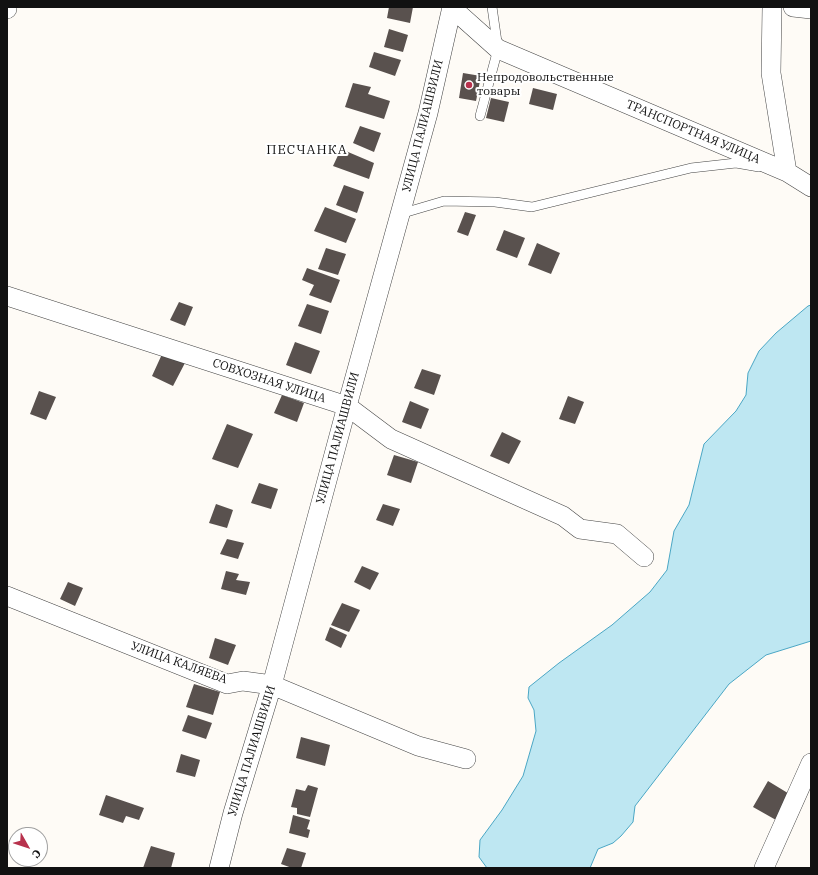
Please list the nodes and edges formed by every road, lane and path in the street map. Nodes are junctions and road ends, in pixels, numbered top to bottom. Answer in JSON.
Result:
{"nodes":[{"id":1,"x":452,"y":7,"type":"edge"},
{"id":2,"x":492,"y":7,"type":"edge"},
{"id":3,"x":772,"y":7,"type":"edge"},
{"id":4,"x":793,"y":7,"type":"edge"},
{"id":5,"x":811,"y":9,"type":"edge"},
{"id":6,"x":498,"y":49,"type":"junction"},
{"id":7,"x":480,"y":116,"type":"dead end"},
{"id":8,"x":787,"y":172,"type":"junction"},
{"id":9,"x":811,"y":187,"type":"edge"},
{"id":10,"x":400,"y":214,"type":"junction"},
{"id":11,"x":7,"y":296,"type":"edge"},
{"id":12,"x":347,"y":406,"type":"junction"},
{"id":13,"x":644,"y":557,"type":"dead end"},
{"id":14,"x":7,"y":596,"type":"edge"},
{"id":15,"x":272,"y":685,"type":"junction"},
{"id":16,"x":466,"y":759,"type":"dead end"},
{"id":17,"x":811,"y":763,"type":"edge"},
{"id":18,"x":219,"y":868,"type":"edge"},
{"id":19,"x":764,"y":868,"type":"edge"}],
"edges":[{"from":1,"to":6,"type":"street","name":"ТРАНСПОРТНАЯ УЛИЦА"},
{"from":1,"to":10,"type":"street","name":"УЛИЦА ПАЛИАШВИЛИ"},
{"from":2,"to":6,"type":"lane"},
{"from":3,"to":8,"type":"street"},
{"from":4,"to":5,"type":"street"},
{"from":6,"to":7,"type":"lane"},
{"from":6,"to":8,"type":"street","name":"ТРАНСПОРТНАЯ УЛИЦА"},
{"from":8,"to":9,"type":"street","name":"ТРАНСПОРТНАЯ УЛИЦА"},
{"from":8,"to":10,"type":"lane"},
{"from":10,"to":12,"type":"street","name":"УЛИЦА ПАЛИАШВИЛИ"},
{"from":11,"to":12,"type":"street","name":"СОВХОЗНАЯ УЛИЦА"},
{"from":12,"to":13,"type":"street","name":"СОВХОЗНАЯ УЛИЦА"},
{"from":12,"to":15,"type":"street","name":"УЛИЦА ПАЛИАШВИЛИ"},
{"from":14,"to":15,"type":"street","name":"УЛИЦА КАЛЯЕВА"},
{"from":15,"to":16,"type":"street","name":"УЛИЦА КАЛЯЕВА"},
{"from":15,"to":18,"type":"street","name":"УЛИЦА ПАЛИАШВИЛИ"},
{"from":17,"to":19,"type":"street"}]}
